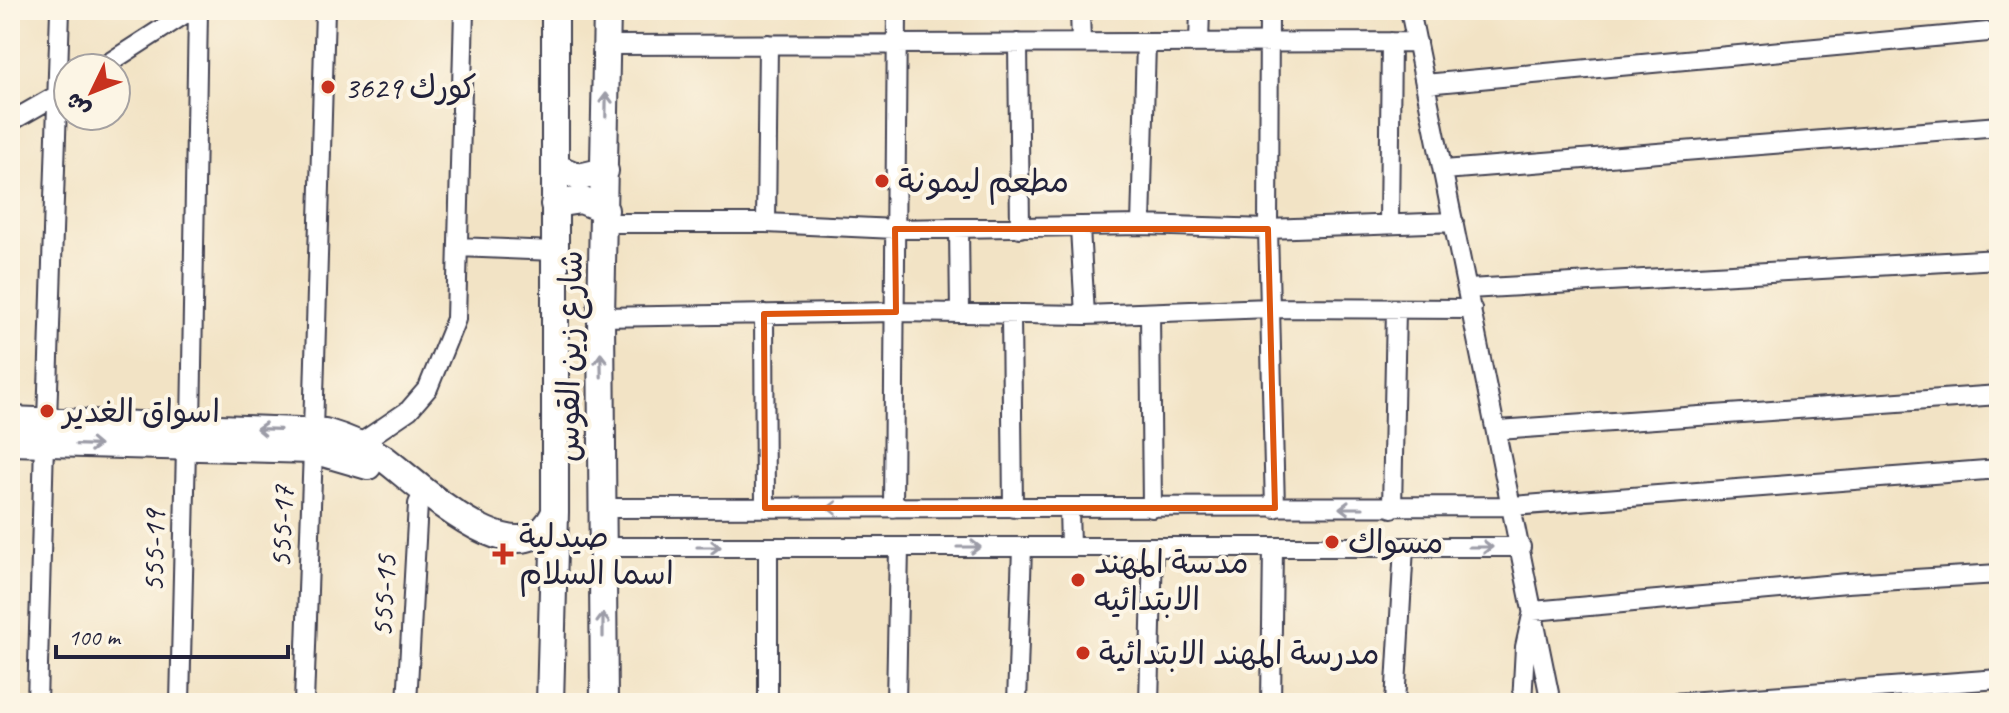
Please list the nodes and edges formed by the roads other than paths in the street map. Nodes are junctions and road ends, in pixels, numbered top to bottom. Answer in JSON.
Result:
{"nodes":[{"id":1,"x":60,"y":10,"type":"edge"},
{"id":2,"x":191,"y":10,"type":"edge"},
{"id":3,"x":198,"y":10,"type":"edge"},
{"id":4,"x":325,"y":10,"type":"edge"},
{"id":5,"x":464,"y":10,"type":"edge"},
{"id":6,"x":555,"y":10,"type":"edge"},
{"id":7,"x":607,"y":10,"type":"edge"},
{"id":8,"x":897,"y":10,"type":"edge"},
{"id":9,"x":1080,"y":10,"type":"edge"},
{"id":10,"x":1200,"y":10,"type":"edge"},
{"id":11,"x":1269,"y":10,"type":"edge"},
{"id":12,"x":1410,"y":10,"type":"edge"},
{"id":13,"x":1999,"y":31,"type":"edge"},
{"id":14,"x":1270,"y":42,"type":"junction"},
{"id":15,"x":1391,"y":42,"type":"junction"},
{"id":16,"x":1417,"y":42,"type":"junction"},
{"id":17,"x":1018,"y":43,"type":"junction"},
{"id":18,"x":1081,"y":43,"type":"junction"},
{"id":19,"x":1146,"y":43,"type":"junction"},
{"id":20,"x":1199,"y":43,"type":"junction"},
{"id":21,"x":768,"y":44,"type":"junction"},
{"id":22,"x":899,"y":44,"type":"junction"},
{"id":23,"x":607,"y":45,"type":"junction"},
{"id":24,"x":62,"y":52,"type":"edge"},
{"id":25,"x":126,"y":52,"type":"edge"},
{"id":26,"x":1425,"y":84,"type":"junction"},
{"id":27,"x":52,"y":98,"type":"edge"},
{"id":28,"x":10,"y":122,"type":"edge"},
{"id":29,"x":1999,"y":126,"type":"edge"},
{"id":30,"x":61,"y":132,"type":"edge"},
{"id":31,"x":555,"y":167,"type":"junction"},
{"id":32,"x":1444,"y":170,"type":"junction"},
{"id":33,"x":605,"y":171,"type":"junction"},
{"id":34,"x":554,"y":204,"type":"junction"},
{"id":35,"x":605,"y":217,"type":"junction"},
{"id":36,"x":1454,"y":222,"type":"junction"},
{"id":37,"x":766,"y":223,"type":"junction"},
{"id":38,"x":1389,"y":223,"type":"junction"},
{"id":39,"x":1141,"y":225,"type":"junction"},
{"id":40,"x":959,"y":228,"type":"junction"},
{"id":41,"x":1020,"y":228,"type":"junction"},
{"id":42,"x":1080,"y":228,"type":"junction"},
{"id":43,"x":895,"y":229,"type":"junction"},
{"id":44,"x":1268,"y":229,"type":"junction"},
{"id":45,"x":458,"y":247,"type":"junction"},
{"id":46,"x":554,"y":251,"type":"junction"},
{"id":47,"x":1999,"y":259,"type":"edge"},
{"id":48,"x":1468,"y":289,"type":"junction"},
{"id":49,"x":1270,"y":308,"type":"junction"},
{"id":50,"x":1396,"y":309,"type":"junction"},
{"id":51,"x":1472,"y":309,"type":"junction"},
{"id":52,"x":896,"y":312,"type":"junction"},
{"id":53,"x":960,"y":313,"type":"junction"},
{"id":54,"x":1150,"y":313,"type":"junction"},
{"id":55,"x":764,"y":314,"type":"junction"},
{"id":56,"x":1011,"y":314,"type":"junction"},
{"id":57,"x":1085,"y":315,"type":"junction"},
{"id":58,"x":601,"y":317,"type":"junction"},
{"id":59,"x":1999,"y":395,"type":"edge"},
{"id":60,"x":10,"y":420,"type":"edge"},
{"id":61,"x":1498,"y":430,"type":"junction"},
{"id":62,"x":46,"y":432,"type":"junction"},
{"id":63,"x":188,"y":437,"type":"junction"},
{"id":64,"x":313,"y":440,"type":"junction"},
{"id":65,"x":10,"y":442,"type":"edge"},
{"id":66,"x":357,"y":452,"type":"junction"},
{"id":67,"x":1999,"y":469,"type":"edge"},
{"id":68,"x":420,"y":498,"type":"junction"},
{"id":69,"x":1513,"y":506,"type":"junction"},
{"id":70,"x":603,"y":508,"type":"junction"},
{"id":71,"x":765,"y":508,"type":"junction"},
{"id":72,"x":893,"y":508,"type":"junction"},
{"id":73,"x":1013,"y":508,"type":"junction"},
{"id":74,"x":1069,"y":508,"type":"junction"},
{"id":75,"x":1152,"y":508,"type":"junction"},
{"id":76,"x":1275,"y":508,"type":"junction"},
{"id":77,"x":1392,"y":508,"type":"junction"},
{"id":78,"x":555,"y":512,"type":"junction"},
{"id":79,"x":603,"y":547,"type":"junction"},
{"id":80,"x":768,"y":547,"type":"junction"},
{"id":81,"x":899,"y":547,"type":"junction"},
{"id":82,"x":1022,"y":547,"type":"junction"},
{"id":83,"x":1070,"y":547,"type":"junction"},
{"id":84,"x":1153,"y":547,"type":"junction"},
{"id":85,"x":1273,"y":547,"type":"junction"},
{"id":86,"x":1404,"y":547,"type":"junction"},
{"id":87,"x":1521,"y":547,"type":"junction"},
{"id":88,"x":552,"y":574,"type":"junction"},
{"id":89,"x":1999,"y":574,"type":"edge"},
{"id":90,"x":1533,"y":611,"type":"junction"},
{"id":91,"x":1999,"y":679,"type":"edge"},
{"id":92,"x":37,"y":703,"type":"edge"},
{"id":93,"x":180,"y":703,"type":"edge"},
{"id":94,"x":304,"y":703,"type":"edge"},
{"id":95,"x":407,"y":703,"type":"edge"},
{"id":96,"x":550,"y":703,"type":"edge"},
{"id":97,"x":604,"y":703,"type":"edge"},
{"id":98,"x":768,"y":703,"type":"edge"},
{"id":99,"x":896,"y":703,"type":"edge"},
{"id":100,"x":1017,"y":703,"type":"edge"},
{"id":101,"x":1149,"y":703,"type":"edge"},
{"id":102,"x":1271,"y":703,"type":"edge"},
{"id":103,"x":1395,"y":703,"type":"edge"},
{"id":104,"x":1522,"y":703,"type":"edge"},
{"id":105,"x":1551,"y":703,"type":"edge"},
{"id":106,"x":1674,"y":703,"type":"edge"}],
"edges":[{"from":1,"to":24,"type":"street"},
{"from":2,"to":25,"type":"street"},
{"from":3,"to":63,"type":"street","name":"555-19"},
{"from":4,"to":64,"type":"street","name":"555-17"},
{"from":5,"to":45,"type":"street"},
{"from":6,"to":31,"type":"main road","name":"شارع زين القوس"},
{"from":7,"to":23,"type":"main road","name":"شارع زين القوس"},
{"from":8,"to":22,"type":"street"},
{"from":9,"to":18,"type":"street"},
{"from":10,"to":20,"type":"street"},
{"from":11,"to":14,"type":"street"},
{"from":12,"to":16,"type":"street"},
{"from":13,"to":26,"type":"street"},
{"from":14,"to":15,"type":"street"},
{"from":14,"to":20,"type":"street"},
{"from":14,"to":44,"type":"street"},
{"from":15,"to":16,"type":"street"},
{"from":15,"to":38,"type":"street"},
{"from":16,"to":26,"type":"street"},
{"from":17,"to":18,"type":"street"},
{"from":17,"to":22,"type":"street"},
{"from":17,"to":41,"type":"street"},
{"from":18,"to":19,"type":"street"},
{"from":19,"to":20,"type":"street"},
{"from":19,"to":39,"type":"street"},
{"from":21,"to":22,"type":"street"},
{"from":21,"to":23,"type":"street"},
{"from":21,"to":37,"type":"street"},
{"from":22,"to":43,"type":"street"},
{"from":33,"to":23,"type":"main road","name":"شارع زين القوس","one_way":true},
{"from":26,"to":32,"type":"street"},
{"from":27,"to":28,"type":"street"},
{"from":29,"to":32,"type":"street"},
{"from":30,"to":62,"type":"street"},
{"from":31,"to":33,"type":"main road"},
{"from":31,"to":34,"type":"main road","name":"شارع زين القوس"},
{"from":32,"to":36,"type":"street"},
{"from":33,"to":35,"type":"main road","name":"شارع زين القوس"},
{"from":34,"to":35,"type":"main road"},
{"from":34,"to":46,"type":"main road","name":"شارع زين القوس"},
{"from":35,"to":37,"type":"street"},
{"from":35,"to":58,"type":"main road","name":"شارع زين القوس"},
{"from":36,"to":38,"type":"street"},
{"from":36,"to":48,"type":"street"},
{"from":37,"to":43,"type":"street"},
{"from":38,"to":44,"type":"street"},
{"from":39,"to":42,"type":"street"},
{"from":39,"to":44,"type":"street"},
{"from":40,"to":41,"type":"street"},
{"from":40,"to":43,"type":"street"},
{"from":40,"to":53,"type":"street"},
{"from":41,"to":42,"type":"street"},
{"from":42,"to":57,"type":"street"},
{"from":43,"to":52,"type":"street"},
{"from":44,"to":49,"type":"street"},
{"from":45,"to":46,"type":"street"},
{"from":45,"to":66,"type":"street"},
{"from":46,"to":78,"type":"main road","name":"شارع زين القوس"},
{"from":47,"to":48,"type":"street"},
{"from":48,"to":51,"type":"street"},
{"from":49,"to":50,"type":"street"},
{"from":49,"to":54,"type":"street"},
{"from":49,"to":76,"type":"street"},
{"from":50,"to":51,"type":"street"},
{"from":50,"to":77,"type":"street"},
{"from":51,"to":61,"type":"street"},
{"from":52,"to":53,"type":"street"},
{"from":52,"to":55,"type":"street"},
{"from":52,"to":72,"type":"street"},
{"from":53,"to":56,"type":"street"},
{"from":54,"to":57,"type":"street"},
{"from":54,"to":75,"type":"street"},
{"from":55,"to":58,"type":"street"},
{"from":55,"to":71,"type":"street"},
{"from":56,"to":57,"type":"street"},
{"from":56,"to":73,"type":"street"},
{"from":70,"to":58,"type":"main road","name":"شارع زين القوس","one_way":true},
{"from":59,"to":61,"type":"street"},
{"from":60,"to":62,"type":"main road"},
{"from":61,"to":69,"type":"street"},
{"from":62,"to":63,"type":"main road"},
{"from":62,"to":65,"type":"main road"},
{"from":62,"to":92,"type":"street"},
{"from":63,"to":64,"type":"main road"},
{"from":63,"to":93,"type":"street","name":"555-19"},
{"from":64,"to":66,"type":"main road"},
{"from":64,"to":94,"type":"street","name":"555-17"},
{"from":66,"to":68,"type":"main road"},
{"from":67,"to":69,"type":"street"},
{"from":68,"to":78,"type":"main road"},
{"from":68,"to":88,"type":"main road"},
{"from":68,"to":95,"type":"street","name":"555-15"},
{"from":69,"to":77,"type":"street"},
{"from":69,"to":87,"type":"street"},
{"from":70,"to":71,"type":"street"},
{"from":70,"to":79,"type":"main road","name":"شارع زين القوس"},
{"from":72,"to":71,"type":"street","one_way":true},
{"from":72,"to":73,"type":"street"},
{"from":73,"to":74,"type":"street"},
{"from":74,"to":75,"type":"street"},
{"from":74,"to":83,"type":"street"},
{"from":75,"to":76,"type":"street"},
{"from":77,"to":76,"type":"street","one_way":true},
{"from":78,"to":88,"type":"main road","name":"شارع زين القوس"},
{"from":79,"to":80,"type":"street","one_way":true},
{"from":97,"to":79,"type":"main road","name":"شارع زين القوس","one_way":true},
{"from":80,"to":81,"type":"street"},
{"from":80,"to":98,"type":"street"},
{"from":81,"to":82,"type":"street","one_way":true},
{"from":81,"to":99,"type":"street"},
{"from":82,"to":83,"type":"street"},
{"from":82,"to":100,"type":"street"},
{"from":83,"to":84,"type":"street"},
{"from":84,"to":85,"type":"street"},
{"from":84,"to":101,"type":"street"},
{"from":85,"to":86,"type":"street"},
{"from":85,"to":102,"type":"street"},
{"from":86,"to":87,"type":"street","one_way":true},
{"from":86,"to":103,"type":"street"},
{"from":87,"to":90,"type":"street"},
{"from":88,"to":96,"type":"main road","name":"شارع زين القوس"},
{"from":89,"to":90,"type":"street"},
{"from":90,"to":104,"type":"street"},
{"from":90,"to":105,"type":"street"},
{"from":91,"to":106,"type":"street"}]}
